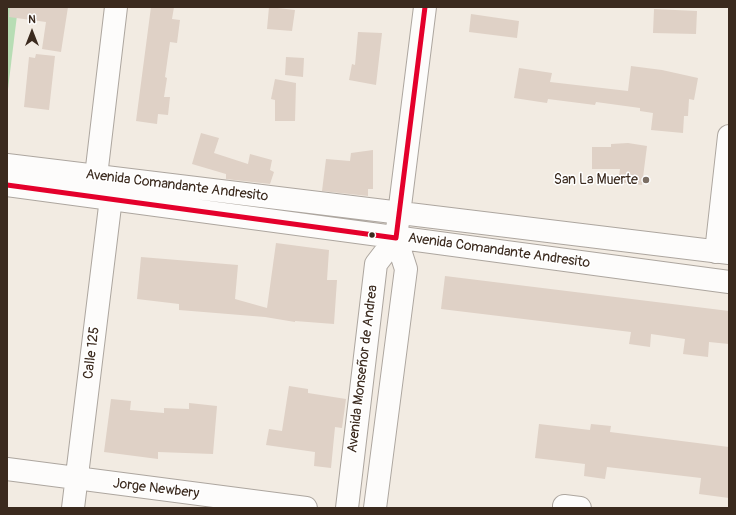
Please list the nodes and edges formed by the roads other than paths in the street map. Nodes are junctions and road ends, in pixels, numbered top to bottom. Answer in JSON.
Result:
{"nodes":[{"id":1,"x":116,"y":7,"type":"edge"},
{"id":2,"x":425,"y":7,"type":"edge"},
{"id":3,"x":729,"y":136,"type":"edge"},
{"id":4,"x":7,"y":165,"type":"edge"},
{"id":5,"x":96,"y":176,"type":"junction"},
{"id":6,"x":7,"y":184,"type":"edge"},
{"id":7,"x":112,"y":198,"type":"junction"},
{"id":8,"x":400,"y":213,"type":"junction"},
{"id":9,"x":396,"y":238,"type":"junction"},
{"id":10,"x":722,"y":252,"type":"edge"},
{"id":11,"x":729,"y":282,"type":"edge"},
{"id":12,"x":7,"y":469,"type":"edge"},
{"id":13,"x":77,"y":478,"type":"junction"},
{"id":14,"x":73,"y":508,"type":"edge"},
{"id":15,"x":306,"y":508,"type":"edge"},
{"id":16,"x":347,"y":508,"type":"edge"},
{"id":17,"x":375,"y":508,"type":"edge"},
{"id":18,"x":564,"y":508,"type":"edge"},
{"id":19,"x":580,"y":508,"type":"edge"}],
"edges":[{"from":1,"to":5,"type":"main road"},
{"from":2,"to":8,"type":"main road","name":"Avenida Monseñor de Andrea"},
{"from":3,"to":10,"type":"main road"},
{"from":4,"to":5,"type":"main road","name":"Avenida Comandante Andresito"},
{"from":5,"to":8,"type":"main road","name":"Avenida Comandante Andresito"},
{"from":6,"to":7,"type":"main road","name":"Avenida Comandante Andresito"},
{"from":7,"to":9,"type":"main road","name":"Avenida Comandante Andresito"},
{"from":7,"to":13,"type":"main road","name":"Calle 125"},
{"from":8,"to":9,"type":"main road","name":"Avenida Monseñor de Andrea"},
{"from":8,"to":10,"type":"main road","name":"Avenida Comandante Andresito"},
{"from":9,"to":11,"type":"main road","name":"Avenida Comandante Andresito"},
{"from":9,"to":16,"type":"main road","name":"Avenida Monseñor de Andrea"},
{"from":9,"to":17,"type":"main road","name":"Avenida Monseñor de Andrea"},
{"from":12,"to":13,"type":"main road","name":"Jorge Newbery"},
{"from":13,"to":14,"type":"main road","name":"Calle 125"},
{"from":13,"to":15,"type":"main road","name":"Jorge Newbery"},
{"from":18,"to":19,"type":"main road"}]}
